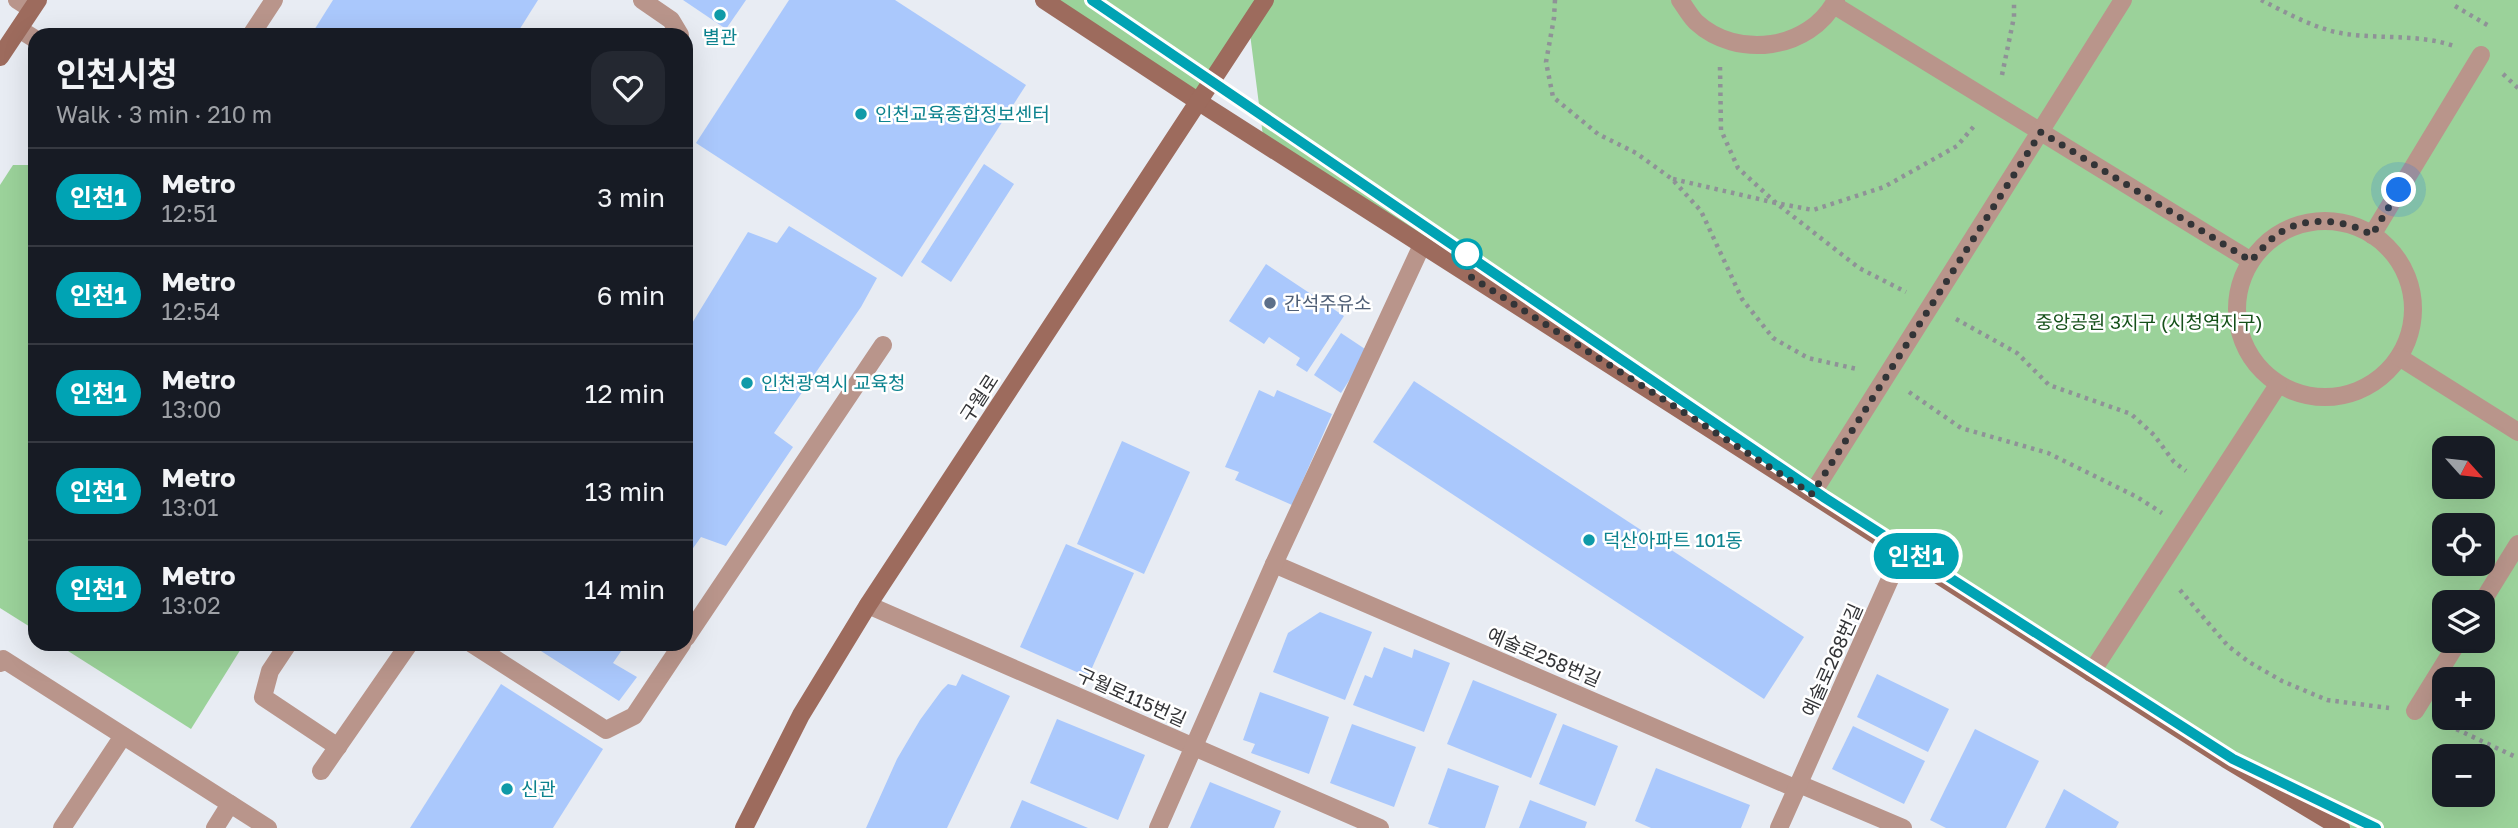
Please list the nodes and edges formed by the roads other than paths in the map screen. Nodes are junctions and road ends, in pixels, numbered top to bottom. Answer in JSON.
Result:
{"nodes":[{"id":1,"x":274,"y":0,"type":"edge"},
{"id":2,"x":642,"y":0,"type":"edge"},
{"id":3,"x":1044,"y":0,"type":"edge"},
{"id":4,"x":1265,"y":0,"type":"edge"},
{"id":5,"x":1680,"y":0,"type":"edge"},
{"id":6,"x":2123,"y":0,"type":"edge"},
{"id":7,"x":1835,"y":2,"type":"edge"},
{"id":8,"x":29,"y":3,"type":"edge"},
{"id":9,"x":256,"y":28,"type":"edge"},
{"id":10,"x":676,"y":28,"type":"edge"},
{"id":11,"x":19,"y":29,"type":"junction"},
{"id":12,"x":28,"y":35,"type":"edge"},
{"id":13,"x":2481,"y":55,"type":"road end"},
{"id":14,"x":0,"y":57,"type":"edge"},
{"id":15,"x":1199,"y":102,"type":"junction"},
{"id":16,"x":2041,"y":132,"type":"junction"},
{"id":17,"x":2372,"y":235,"type":"junction"},
{"id":18,"x":1422,"y":245,"type":"junction"},
{"id":19,"x":2251,"y":261,"type":"junction"},
{"id":20,"x":883,"y":345,"type":"dead end"},
{"id":21,"x":2399,"y":357,"type":"junction"},
{"id":22,"x":2278,"y":385,"type":"junction"},
{"id":23,"x":2518,"y":432,"type":"edge"},
{"id":24,"x":1812,"y":494,"type":"junction"},
{"id":25,"x":2518,"y":544,"type":"edge"},
{"id":26,"x":1902,"y":552,"type":"junction"},
{"id":27,"x":1274,"y":564,"type":"junction"},
{"id":28,"x":2489,"y":590,"type":"edge"},
{"id":29,"x":868,"y":605,"type":"junction"},
{"id":30,"x":693,"y":628,"type":"edge"},
{"id":31,"x":283,"y":651,"type":"edge"},
{"id":32,"x":404,"y":651,"type":"edge"},
{"id":33,"x":483,"y":651,"type":"edge"},
{"id":34,"x":677,"y":651,"type":"edge"},
{"id":35,"x":2451,"y":653,"type":"edge"},
{"id":36,"x":0,"y":663,"type":"edge"},
{"id":37,"x":2091,"y":673,"type":"junction"},
{"id":38,"x":2415,"y":711,"type":"road end"},
{"id":39,"x":123,"y":736,"type":"junction"},
{"id":40,"x":338,"y":747,"type":"junction"},
{"id":41,"x":1194,"y":747,"type":"junction"},
{"id":42,"x":321,"y":771,"type":"dead end"},
{"id":43,"x":1798,"y":787,"type":"junction"},
{"id":44,"x":230,"y":804,"type":"junction"},
{"id":45,"x":62,"y":828,"type":"edge"},
{"id":46,"x":215,"y":828,"type":"edge"},
{"id":47,"x":268,"y":828,"type":"edge"},
{"id":48,"x":744,"y":828,"type":"edge"},
{"id":49,"x":1158,"y":828,"type":"edge"},
{"id":50,"x":1380,"y":828,"type":"edge"},
{"id":51,"x":1779,"y":828,"type":"edge"},
{"id":52,"x":1903,"y":828,"type":"edge"},
{"id":53,"x":2341,"y":828,"type":"edge"}],
"edges":[{"from":1,"to":9,"type":"street"},
{"from":2,"to":10,"type":"street"},
{"from":3,"to":15,"type":"main road"},
{"from":4,"to":15,"type":"main road","name":"구월로"},
{"from":5,"to":7,"type":"street"},
{"from":6,"to":16,"type":"street"},
{"from":7,"to":16,"type":"street"},
{"from":8,"to":11,"type":"main road"},
{"from":11,"to":12,"type":"street"},
{"from":11,"to":14,"type":"main road"},
{"from":13,"to":17,"type":"street"},
{"from":15,"to":18,"type":"main road"},
{"from":15,"to":29,"type":"main road","name":"구월로"},
{"from":16,"to":19,"type":"street"},
{"from":16,"to":24,"type":"street"},
{"from":17,"to":19,"type":"street"},
{"from":17,"to":21,"type":"street"},
{"from":18,"to":24,"type":"main road"},
{"from":18,"to":27,"type":"street"},
{"from":19,"to":22,"type":"street"},
{"from":20,"to":30,"type":"street"},
{"from":21,"to":22,"type":"street"},
{"from":21,"to":23,"type":"street"},
{"from":22,"to":37,"type":"street"},
{"from":24,"to":26,"type":"main road"},
{"from":25,"to":28,"type":"street"},
{"from":26,"to":37,"type":"main road"},
{"from":26,"to":43,"type":"street","name":"예술로268번길"},
{"from":27,"to":41,"type":"street"},
{"from":27,"to":43,"type":"street","name":"예술로258번길"},
{"from":29,"to":41,"type":"street","name":"구월로115번길"},
{"from":29,"to":48,"type":"main road","name":"구월로"},
{"from":31,"to":40,"type":"street"},
{"from":32,"to":40,"type":"street"},
{"from":33,"to":34,"type":"street"},
{"from":35,"to":38,"type":"street"},
{"from":36,"to":39,"type":"street"},
{"from":37,"to":53,"type":"main road"},
{"from":39,"to":44,"type":"street"},
{"from":39,"to":45,"type":"street"},
{"from":40,"to":42,"type":"street"},
{"from":41,"to":49,"type":"street"},
{"from":41,"to":50,"type":"street","name":"구월로115번길"},
{"from":43,"to":51,"type":"street","name":"예술로268번길"},
{"from":43,"to":52,"type":"street"},
{"from":44,"to":46,"type":"street"},
{"from":44,"to":47,"type":"street"}]}
